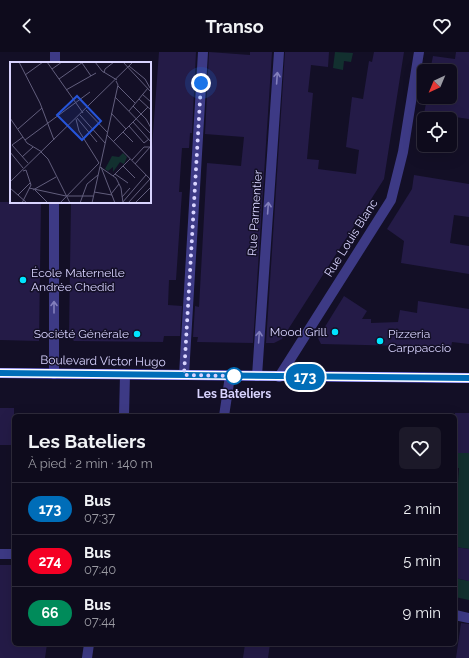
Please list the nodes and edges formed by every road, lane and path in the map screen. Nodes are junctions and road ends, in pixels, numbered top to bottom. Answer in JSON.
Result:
{"nodes":[{"id":1,"x":203,"y":52,"type":"edge"},
{"id":2,"x":279,"y":52,"type":"edge"},
{"id":3,"x":419,"y":52,"type":"edge"},
{"id":4,"x":54,"y":203,"type":"edge"},
{"id":5,"x":0,"y":373,"type":"edge"},
{"id":6,"x":54,"y":374,"type":"junction"},
{"id":7,"x":125,"y":375,"type":"junction"},
{"id":8,"x":184,"y":375,"type":"junction"},
{"id":9,"x":230,"y":376,"type":"junction"},
{"id":10,"x":257,"y":376,"type":"junction"},
{"id":11,"x":279,"y":377,"type":"junction"},
{"id":12,"x":469,"y":378,"type":"edge"},
{"id":13,"x":124,"y":414,"type":"edge"},
{"id":14,"x":224,"y":414,"type":"edge"},
{"id":15,"x":0,"y":554,"type":"edge"},
{"id":16,"x":12,"y":554,"type":"edge"},
{"id":17,"x":457,"y":615,"type":"edge"},
{"id":18,"x":469,"y":618,"type":"edge"},
{"id":19,"x":89,"y":646,"type":"edge"},
{"id":20,"x":87,"y":658,"type":"edge"}],
"edges":[{"from":1,"to":8,"type":"street"},
{"from":10,"to":2,"type":"street","name":"Rue Parmentier","one_way":true},
{"from":3,"to":11,"type":"street","name":"Rue Louis Blanc"},
{"from":6,"to":4,"type":"street","one_way":true},
{"from":5,"to":6,"type":"main road","name":"Boulevard Victor Hugo"},
{"from":6,"to":7,"type":"main road","name":"Boulevard Victor Hugo"},
{"from":7,"to":8,"type":"main road","name":"Boulevard Victor Hugo"},
{"from":7,"to":13,"type":"street"},
{"from":8,"to":9,"type":"main road","name":"Boulevard Victor Hugo"},
{"from":9,"to":10,"type":"main road","name":"Boulevard Victor Hugo"},
{"from":9,"to":14,"type":"street"},
{"from":10,"to":11,"type":"main road","name":"Boulevard Victor Hugo"},
{"from":11,"to":12,"type":"main road","name":"Boulevard Victor Hugo"},
{"from":15,"to":16,"type":"street"},
{"from":17,"to":18,"type":"street"},
{"from":19,"to":20,"type":"street"}]}
